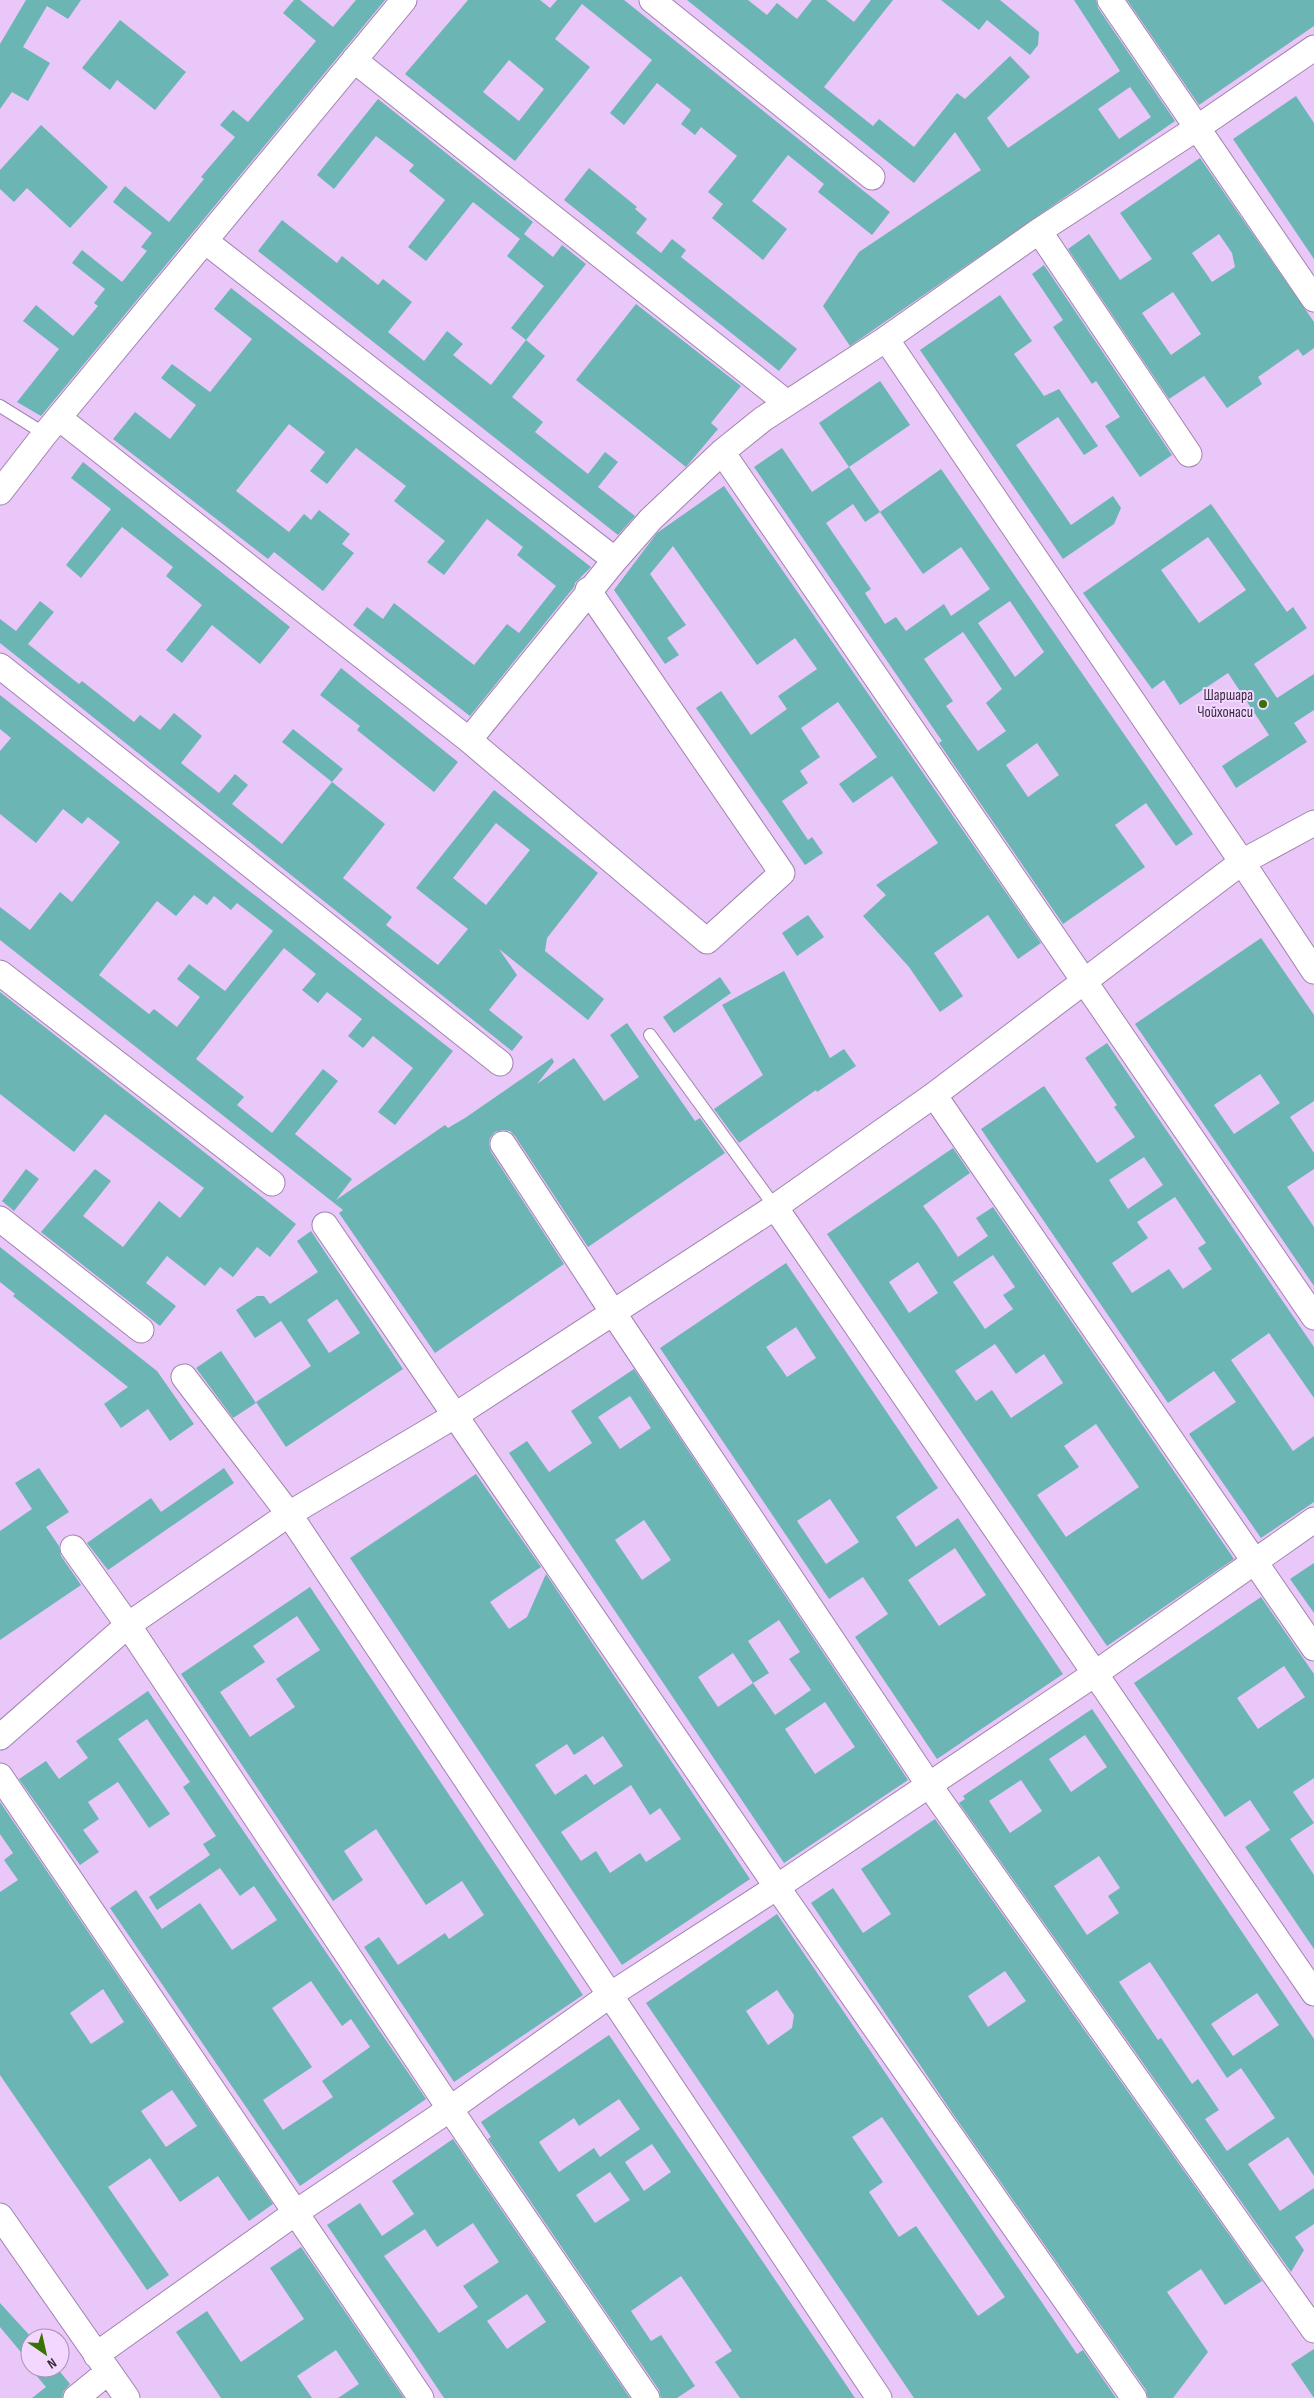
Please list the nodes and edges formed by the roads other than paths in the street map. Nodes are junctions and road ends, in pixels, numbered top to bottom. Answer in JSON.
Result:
{"nodes":[{"id":1,"x":404,"y":0,"type":"edge"},
{"id":2,"x":652,"y":0,"type":"edge"},
{"id":3,"x":1110,"y":0,"type":"edge"},
{"id":4,"x":1314,"y":48,"type":"edge"},
{"id":5,"x":354,"y":60,"type":"junction"},
{"id":6,"x":1197,"y":128,"type":"junction"},
{"id":7,"x":872,"y":177,"type":"dead end"},
{"id":8,"x":1040,"y":231,"type":"junction"},
{"id":9,"x":205,"y":241,"type":"junction"},
{"id":10,"x":1314,"y":299,"type":"edge"},
{"id":11,"x":886,"y":339,"type":"junction"},
{"id":12,"x":787,"y":403,"type":"junction"},
{"id":13,"x":0,"y":406,"type":"edge"},
{"id":14,"x":52,"y":426,"type":"junction"},
{"id":15,"x":722,"y":452,"type":"junction"},
{"id":16,"x":1188,"y":454,"type":"dead end"},
{"id":17,"x":0,"y":492,"type":"edge"},
{"id":18,"x":615,"y":560,"type":"junction"},
{"id":19,"x":588,"y":590,"type":"junction"},
{"id":20,"x":0,"y":666,"type":"edge"},
{"id":21,"x":468,"y":740,"type":"junction"},
{"id":22,"x":1314,"y":823,"type":"edge"},
{"id":23,"x":1242,"y":862,"type":"junction"},
{"id":24,"x":1314,"y":971,"type":"edge"},
{"id":25,"x":0,"y":973,"type":"edge"},
{"id":26,"x":1084,"y":980,"type":"junction"},
{"id":27,"x":650,"y":1035,"type":"dead end"},
{"id":28,"x":500,"y":1062,"type":"dead end"},
{"id":29,"x":934,"y":1095,"type":"junction"},
{"id":30,"x":503,"y":1144,"type":"dead end"},
{"id":31,"x":272,"y":1183,"type":"dead end"},
{"id":32,"x":775,"y":1207,"type":"junction"},
{"id":33,"x":0,"y":1220,"type":"edge"},
{"id":34,"x":325,"y":1225,"type":"dead end"},
{"id":35,"x":614,"y":1314,"type":"junction"},
{"id":36,"x":1314,"y":1317,"type":"edge"},
{"id":37,"x":141,"y":1330,"type":"dead end"},
{"id":38,"x":184,"y":1377,"type":"dead end"},
{"id":39,"x":456,"y":1415,"type":"junction"},
{"id":40,"x":289,"y":1514,"type":"junction"},
{"id":41,"x":1314,"y":1520,"type":"edge"},
{"id":42,"x":73,"y":1548,"type":"dead end"},
{"id":43,"x":1255,"y":1561,"type":"junction"},
{"id":44,"x":128,"y":1625,"type":"junction"},
{"id":45,"x":1314,"y":1648,"type":"edge"},
{"id":46,"x":1096,"y":1673,"type":"junction"},
{"id":47,"x":0,"y":1737,"type":"edge"},
{"id":48,"x":0,"y":1776,"type":"edge"},
{"id":49,"x":929,"y":1785,"type":"junction"},
{"id":50,"x":777,"y":1887,"type":"junction"},
{"id":51,"x":1314,"y":1993,"type":"edge"},
{"id":52,"x":610,"y":1995,"type":"junction"},
{"id":53,"x":450,"y":2109,"type":"junction"},
{"id":54,"x":295,"y":2214,"type":"junction"},
{"id":55,"x":0,"y":2216,"type":"edge"},
{"id":56,"x":1314,"y":2330,"type":"edge"},
{"id":57,"x":102,"y":2363,"type":"junction"},
{"id":58,"x":76,"y":2398,"type":"edge"},
{"id":59,"x":127,"y":2398,"type":"edge"},
{"id":60,"x":421,"y":2398,"type":"edge"},
{"id":61,"x":647,"y":2398,"type":"edge"},
{"id":62,"x":879,"y":2398,"type":"edge"},
{"id":63,"x":1134,"y":2398,"type":"edge"}],
"edges":[{"from":1,"to":5,"type":"street"},
{"from":2,"to":7,"type":"street"},
{"from":3,"to":6,"type":"street"},
{"from":4,"to":6,"type":"street"},
{"from":5,"to":9,"type":"street"},
{"from":5,"to":12,"type":"street"},
{"from":6,"to":8,"type":"street"},
{"from":6,"to":10,"type":"street"},
{"from":8,"to":11,"type":"street"},
{"from":8,"to":16,"type":"street"},
{"from":9,"to":14,"type":"street"},
{"from":9,"to":18,"type":"street"},
{"from":11,"to":12,"type":"street"},
{"from":11,"to":23,"type":"street"},
{"from":12,"to":15,"type":"street"},
{"from":13,"to":14,"type":"lane"},
{"from":14,"to":17,"type":"street"},
{"from":14,"to":21,"type":"street"},
{"from":15,"to":18,"type":"street"},
{"from":15,"to":26,"type":"street"},
{"from":18,"to":19,"type":"street"},
{"from":19,"to":21,"type":"street"},
{"from":19,"to":21,"type":"street"},
{"from":20,"to":28,"type":"street"},
{"from":22,"to":23,"type":"street"},
{"from":23,"to":24,"type":"street"},
{"from":23,"to":26,"type":"street"},
{"from":25,"to":31,"type":"street"},
{"from":26,"to":29,"type":"street"},
{"from":26,"to":36,"type":"street"},
{"from":27,"to":32,"type":"lane"},
{"from":29,"to":32,"type":"street"},
{"from":29,"to":43,"type":"street"},
{"from":30,"to":35,"type":"street"},
{"from":32,"to":35,"type":"street"},
{"from":32,"to":46,"type":"street"},
{"from":33,"to":37,"type":"street"},
{"from":34,"to":39,"type":"street"},
{"from":35,"to":39,"type":"street"},
{"from":35,"to":49,"type":"street"},
{"from":38,"to":40,"type":"street"},
{"from":39,"to":40,"type":"street"},
{"from":39,"to":50,"type":"street"},
{"from":40,"to":44,"type":"street"},
{"from":40,"to":52,"type":"street"},
{"from":41,"to":43,"type":"street"},
{"from":42,"to":44,"type":"street"},
{"from":43,"to":45,"type":"street"},
{"from":43,"to":46,"type":"street"},
{"from":44,"to":47,"type":"street"},
{"from":44,"to":53,"type":"street"},
{"from":46,"to":49,"type":"street"},
{"from":46,"to":51,"type":"street"},
{"from":48,"to":54,"type":"street"},
{"from":49,"to":50,"type":"street"},
{"from":49,"to":56,"type":"street"},
{"from":50,"to":52,"type":"street"},
{"from":50,"to":63,"type":"street"},
{"from":52,"to":53,"type":"street"},
{"from":52,"to":62,"type":"street"},
{"from":53,"to":54,"type":"street"},
{"from":53,"to":61,"type":"street"},
{"from":54,"to":57,"type":"street"},
{"from":54,"to":60,"type":"street"},
{"from":55,"to":57,"type":"street"},
{"from":57,"to":58,"type":"street"},
{"from":57,"to":59,"type":"street"}]}
